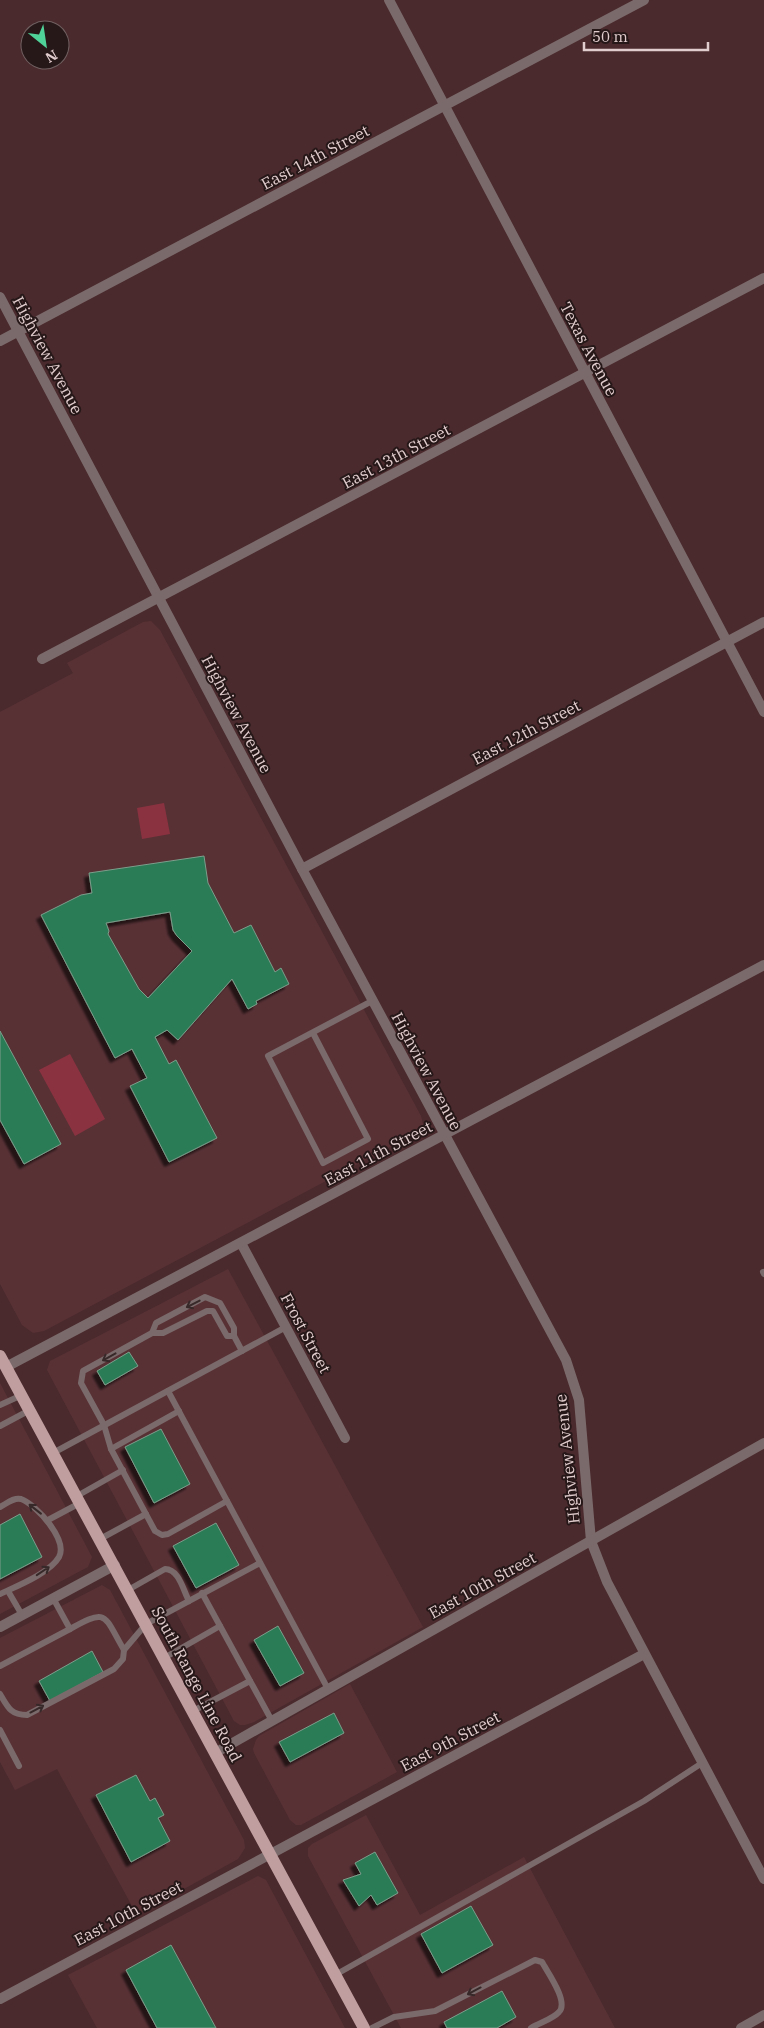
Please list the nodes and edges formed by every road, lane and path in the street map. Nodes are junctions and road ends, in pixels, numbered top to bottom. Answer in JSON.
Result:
{"nodes":[{"id":1,"x":389,"y":0,"type":"edge"},
{"id":2,"x":644,"y":0,"type":"edge"},
{"id":3,"x":445,"y":105,"type":"junction"},
{"id":4,"x":764,"y":278,"type":"edge"},
{"id":5,"x":0,"y":297,"type":"edge"},
{"id":6,"x":18,"y":331,"type":"junction"},
{"id":7,"x":0,"y":341,"type":"edge"},
{"id":8,"x":585,"y":373,"type":"junction"},
{"id":9,"x":159,"y":597,"type":"junction"},
{"id":10,"x":764,"y":622,"type":"edge"},
{"id":11,"x":727,"y":642,"type":"junction"},
{"id":12,"x":42,"y":659,"type":"dead end"},
{"id":13,"x":764,"y":712,"type":"edge"},
{"id":14,"x":302,"y":869,"type":"junction"},
{"id":15,"x":764,"y":965,"type":"edge"},
{"id":16,"x":372,"y":1001,"type":"junction"},
{"id":17,"x":313,"y":1033,"type":"junction"},
{"id":18,"x":444,"y":1136,"type":"junction"},
{"id":19,"x":241,"y":1243,"type":"junction"},
{"id":20,"x":286,"y":1327,"type":"junction"},
{"id":21,"x":152,"y":1333,"type":"junction"},
{"id":22,"x":234,"y":1336,"type":"junction"},
{"id":23,"x":242,"y":1351,"type":"junction"},
{"id":24,"x":3,"y":1361,"type":"edge"},
{"id":25,"x":168,"y":1391,"type":"junction"},
{"id":26,"x":22,"y":1395,"type":"junction"},
{"id":27,"x":0,"y":1405,"type":"edge"},
{"id":28,"x":30,"y":1410,"type":"junction"},
{"id":29,"x":179,"y":1411,"type":"junction"},
{"id":30,"x":104,"y":1425,"type":"junction"},
{"id":31,"x":0,"y":1426,"type":"edge"},
{"id":32,"x":346,"y":1438,"type":"dead end"},
{"id":33,"x":764,"y":1443,"type":"edge"},
{"id":34,"x":111,"y":1449,"type":"junction"},
{"id":35,"x":53,"y":1453,"type":"junction"},
{"id":36,"x":123,"y":1470,"type":"junction"},
{"id":37,"x":78,"y":1499,"type":"junction"},
{"id":38,"x":227,"y":1501,"type":"junction"},
{"id":39,"x":0,"y":1507,"type":"edge"},
{"id":40,"x":146,"y":1514,"type":"junction"},
{"id":41,"x":48,"y":1520,"type":"junction"},
{"id":42,"x":100,"y":1539,"type":"junction"},
{"id":43,"x":591,"y":1540,"type":"junction"},
{"id":44,"x":260,"y":1563,"type":"junction"},
{"id":45,"x":115,"y":1565,"type":"junction"},
{"id":46,"x":8,"y":1590,"type":"junction"},
{"id":47,"x":128,"y":1590,"type":"junction"},
{"id":48,"x":0,"y":1594,"type":"edge"},
{"id":49,"x":202,"y":1594,"type":"junction"},
{"id":50,"x":53,"y":1598,"type":"junction"},
{"id":51,"x":189,"y":1601,"type":"junction"},
{"id":52,"x":22,"y":1615,"type":"junction"},
{"id":53,"x":146,"y":1624,"type":"junction"},
{"id":54,"x":220,"y":1626,"type":"junction"},
{"id":55,"x":0,"y":1627,"type":"edge"},
{"id":56,"x":70,"y":1629,"type":"junction"},
{"id":57,"x":124,"y":1650,"type":"junction"},
{"id":58,"x":644,"y":1654,"type":"junction"},
{"id":59,"x":164,"y":1658,"type":"junction"},
{"id":60,"x":0,"y":1666,"type":"edge"},
{"id":61,"x":250,"y":1681,"type":"junction"},
{"id":62,"x":328,"y":1689,"type":"junction"},
{"id":63,"x":0,"y":1694,"type":"edge"},
{"id":64,"x":193,"y":1711,"type":"junction"},
{"id":65,"x":272,"y":1721,"type":"junction"},
{"id":66,"x":0,"y":1730,"type":"edge"},
{"id":67,"x":215,"y":1753,"type":"junction"},
{"id":68,"x":702,"y":1763,"type":"junction"},
{"id":69,"x":19,"y":1766,"type":"dead end"},
{"id":70,"x":270,"y":1854,"type":"junction"},
{"id":71,"x":764,"y":1879,"type":"edge"},
{"id":72,"x":335,"y":1975,"type":"junction"},
{"id":73,"x":0,"y":1999,"type":"edge"},
{"id":74,"x":764,"y":2015,"type":"edge"},
{"id":75,"x":364,"y":2028,"type":"edge"},
{"id":76,"x":372,"y":2028,"type":"edge"},
{"id":77,"x":531,"y":2028,"type":"edge"},
{"id":78,"x":741,"y":2028,"type":"edge"}],
"edges":[{"from":1,"to":3,"type":"street","name":"Texas Avenue"},
{"from":2,"to":3,"type":"street","name":"East 14th Street"},
{"from":3,"to":6,"type":"street","name":"East 14th Street"},
{"from":3,"to":8,"type":"street","name":"Texas Avenue"},
{"from":4,"to":8,"type":"street","name":"East 13th Street"},
{"from":5,"to":6,"type":"street","name":"Highview Avenue"},
{"from":6,"to":7,"type":"street","name":"East 14th Street"},
{"from":6,"to":9,"type":"street","name":"Highview Avenue"},
{"from":8,"to":9,"type":"street","name":"East 13th Street"},
{"from":8,"to":11,"type":"street","name":"Texas Avenue"},
{"from":9,"to":12,"type":"street","name":"East 13th Street"},
{"from":9,"to":14,"type":"street","name":"Highview Avenue"},
{"from":10,"to":11,"type":"street","name":"East 12th Street"},
{"from":11,"to":13,"type":"street","name":"Texas Avenue"},
{"from":11,"to":14,"type":"street","name":"East 12th Street"},
{"from":14,"to":16,"type":"street","name":"Highview Avenue"},
{"from":15,"to":18,"type":"street","name":"East 11th Street"},
{"from":16,"to":17,"type":"lane"},
{"from":16,"to":18,"type":"street","name":"Highview Avenue"},
{"from":17,"to":17,"type":"lane"},
{"from":18,"to":19,"type":"street","name":"East 11th Street"},
{"from":18,"to":43,"type":"street","name":"Highview Avenue"},
{"from":19,"to":20,"type":"street","name":"Frost Street"},
{"from":19,"to":24,"type":"street","name":"East 11th Street"},
{"from":20,"to":23,"type":"lane"},
{"from":20,"to":32,"type":"street","name":"Frost Street"},
{"from":21,"to":22,"type":"lane"},
{"from":22,"to":21,"type":"lane","one_way":true},
{"from":21,"to":30,"type":"lane","one_way":true},
{"from":22,"to":23,"type":"lane"},
{"from":23,"to":25,"type":"lane"},
{"from":24,"to":26,"type":"main road","name":"South Range Line Road"},
{"from":25,"to":29,"type":"lane"},
{"from":25,"to":30,"type":"lane"},
{"from":26,"to":27,"type":"lane"},
{"from":26,"to":28,"type":"main road","name":"South Range Line Road"},
{"from":28,"to":31,"type":"lane"},
{"from":28,"to":35,"type":"main road","name":"South Range Line Road"},
{"from":29,"to":34,"type":"lane"},
{"from":29,"to":38,"type":"lane"},
{"from":30,"to":34,"type":"lane"},
{"from":30,"to":35,"type":"lane"},
{"from":33,"to":43,"type":"street","name":"East 10th Street"},
{"from":34,"to":36,"type":"lane"},
{"from":35,"to":37,"type":"main road","name":"South Range Line Road"},
{"from":36,"to":37,"type":"lane"},
{"from":36,"to":40,"type":"lane"},
{"from":37,"to":41,"type":"lane"},
{"from":37,"to":42,"type":"main road","name":"South Range Line Road"},
{"from":38,"to":40,"type":"lane"},
{"from":38,"to":44,"type":"lane"},
{"from":41,"to":39,"type":"lane","one_way":true},
{"from":40,"to":42,"type":"lane"},
{"from":46,"to":41,"type":"lane","one_way":true},
{"from":42,"to":45,"type":"main road","name":"South Range Line Road"},
{"from":43,"to":58,"type":"street","name":"Highview Avenue"},
{"from":43,"to":62,"type":"street","name":"East 10th Street"},
{"from":44,"to":49,"type":"lane"},
{"from":44,"to":62,"type":"lane"},
{"from":45,"to":47,"type":"main road","name":"South Range Line Road"},
{"from":45,"to":50,"type":"street"},
{"from":46,"to":48,"type":"lane"},
{"from":46,"to":52,"type":"lane"},
{"from":47,"to":51,"type":"lane"},
{"from":47,"to":53,"type":"main road","name":"South Range Line Road"},
{"from":49,"to":51,"type":"lane"},
{"from":49,"to":54,"type":"lane"},
{"from":50,"to":52,"type":"street"},
{"from":50,"to":56,"type":"lane"},
{"from":51,"to":53,"type":"lane"},
{"from":52,"to":55,"type":"street"},
{"from":53,"to":57,"type":"lane"},
{"from":53,"to":59,"type":"main road","name":"South Range Line Road"},
{"from":54,"to":59,"type":"lane"},
{"from":54,"to":61,"type":"lane"},
{"from":56,"to":57,"type":"lane"},
{"from":56,"to":60,"type":"lane"},
{"from":63,"to":57,"type":"lane","one_way":true},
{"from":58,"to":68,"type":"street","name":"Highview Avenue"},
{"from":58,"to":70,"type":"street","name":"East 9th Street"},
{"from":59,"to":64,"type":"main road","name":"South Range Line Road"},
{"from":61,"to":64,"type":"lane"},
{"from":61,"to":65,"type":"lane"},
{"from":62,"to":65,"type":"street","name":"East 10th Street"},
{"from":64,"to":67,"type":"main road","name":"South Range Line Road"},
{"from":65,"to":67,"type":"street","name":"East 10th Street"},
{"from":66,"to":69,"type":"lane"},
{"from":67,"to":70,"type":"main road","name":"South Range Line Road"},
{"from":68,"to":71,"type":"street","name":"Highview Avenue"},
{"from":68,"to":72,"type":"lane"},
{"from":70,"to":72,"type":"main road","name":"South Range Line Road"},
{"from":70,"to":73,"type":"street","name":"East 10th Street"},
{"from":72,"to":75,"type":"main road","name":"South Range Line Road"},
{"from":74,"to":78,"type":"street"},
{"from":77,"to":76,"type":"lane","one_way":true}]}
